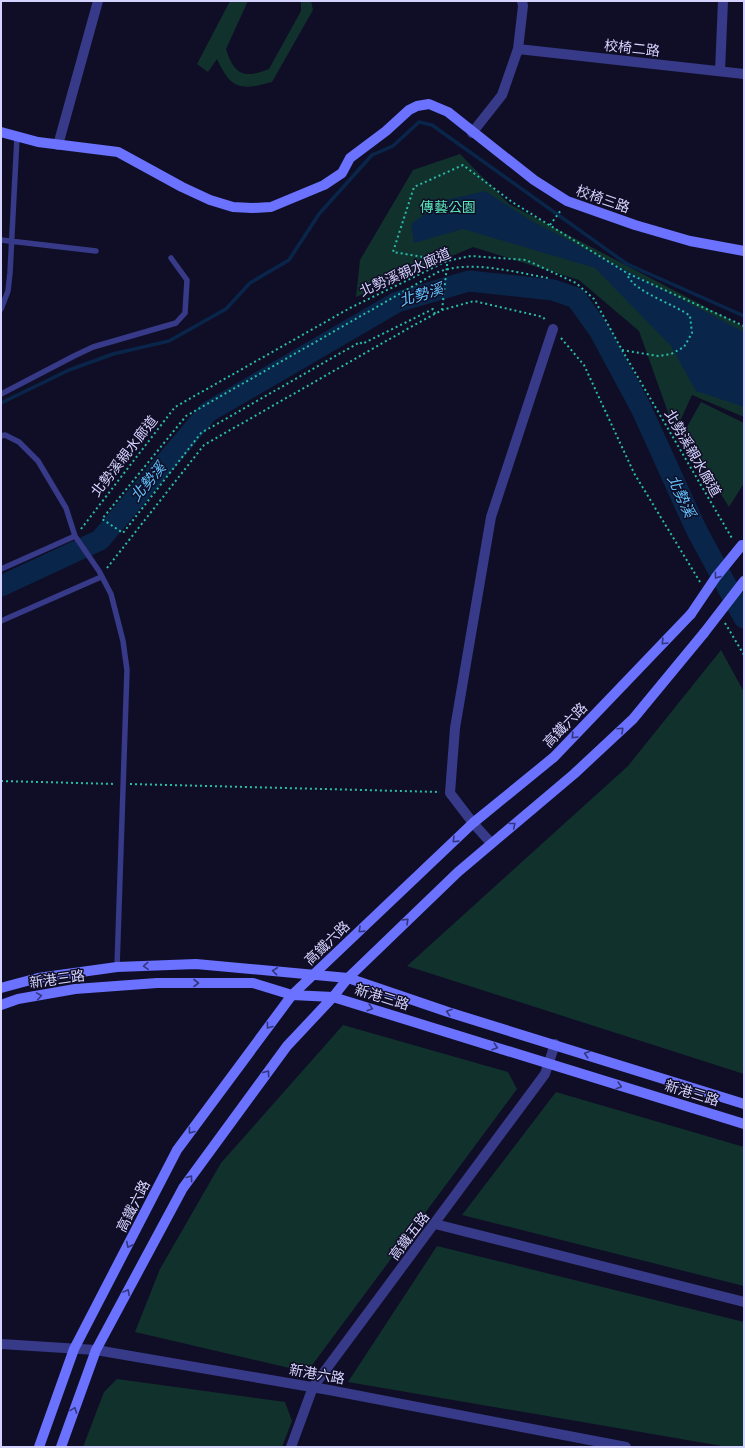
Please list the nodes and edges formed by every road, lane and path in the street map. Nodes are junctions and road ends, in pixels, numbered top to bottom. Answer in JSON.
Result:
{"nodes":[{"id":1,"x":98,"y":1,"type":"edge"},
{"id":2,"x":522,"y":1,"type":"edge"},
{"id":3,"x":723,"y":1,"type":"edge"},
{"id":4,"x":518,"y":49,"type":"junction"},
{"id":5,"x":720,"y":71,"type":"junction"},
{"id":6,"x":744,"y":74,"type":"edge"},
{"id":7,"x":1,"y":132,"type":"edge"},
{"id":8,"x":472,"y":132,"type":"junction"},
{"id":9,"x":17,"y":137,"type":"junction"},
{"id":10,"x":58,"y":145,"type":"junction"},
{"id":11,"x":567,"y":201,"type":"junction"},
{"id":12,"x":550,"y":225,"type":"junction"},
{"id":13,"x":1,"y":240,"type":"edge"},
{"id":14,"x":10,"y":243,"type":"junction"},
{"id":15,"x":96,"y":251,"type":"dead end"},
{"id":16,"x":744,"y":251,"type":"edge"},
{"id":17,"x":171,"y":258,"type":"dead end"},
{"id":18,"x":447,"y":261,"type":"junction"},
{"id":19,"x":627,"y":273,"type":"junction"},
{"id":20,"x":548,"y":278,"type":"dead end"},
{"id":21,"x":1,"y":309,"type":"edge"},
{"id":22,"x":442,"y":310,"type":"junction"},
{"id":23,"x":435,"y":314,"type":"junction"},
{"id":24,"x":744,"y":326,"type":"edge"},
{"id":25,"x":553,"y":329,"type":"junction"},
{"id":26,"x":622,"y":350,"type":"junction"},
{"id":27,"x":1,"y":394,"type":"edge"},
{"id":28,"x":1,"y":436,"type":"edge"},
{"id":29,"x":75,"y":536,"type":"junction"},
{"id":30,"x":742,"y":545,"type":"edge"},
{"id":31,"x":1,"y":569,"type":"edge"},
{"id":32,"x":100,"y":574,"type":"junction"},
{"id":33,"x":744,"y":581,"type":"edge"},
{"id":34,"x":703,"y":587,"type":"dead end"},
{"id":35,"x":1,"y":621,"type":"edge"},
{"id":36,"x":724,"y":621,"type":"dead end"},
{"id":37,"x":744,"y":655,"type":"edge"},
{"id":38,"x":1,"y":781,"type":"edge"},
{"id":39,"x":124,"y":784,"type":"junction"},
{"id":40,"x":450,"y":793,"type":"junction"},
{"id":41,"x":473,"y":823,"type":"junction"},
{"id":42,"x":491,"y":843,"type":"junction"},
{"id":43,"x":117,"y":967,"type":"junction"},
{"id":44,"x":314,"y":975,"type":"junction"},
{"id":45,"x":348,"y":978,"type":"junction"},
{"id":46,"x":1,"y":988,"type":"edge"},
{"id":47,"x":292,"y":995,"type":"junction"},
{"id":48,"x":333,"y":997,"type":"junction"},
{"id":49,"x":1,"y":1005,"type":"edge"},
{"id":50,"x":555,"y":1044,"type":"junction"},
{"id":51,"x":548,"y":1064,"type":"junction"},
{"id":52,"x":744,"y":1104,"type":"edge"},
{"id":53,"x":744,"y":1124,"type":"edge"},
{"id":54,"x":435,"y":1224,"type":"junction"},
{"id":55,"x":744,"y":1302,"type":"edge"},
{"id":56,"x":1,"y":1344,"type":"edge"},
{"id":57,"x":74,"y":1349,"type":"junction"},
{"id":58,"x":96,"y":1350,"type":"junction"},
{"id":59,"x":313,"y":1387,"type":"junction"},
{"id":60,"x":39,"y":1447,"type":"edge"},
{"id":61,"x":61,"y":1447,"type":"edge"},
{"id":62,"x":292,"y":1447,"type":"edge"},
{"id":63,"x":626,"y":1447,"type":"edge"}],
"edges":[{"from":1,"to":10,"type":"street"},
{"from":2,"to":4,"type":"street"},
{"from":3,"to":5,"type":"street"},
{"from":4,"to":5,"type":"street","name":"校椅二路"},
{"from":4,"to":8,"type":"street"},
{"from":5,"to":6,"type":"street","name":"校椅二路"},
{"from":7,"to":9,"type":"street","name":"校椅三路"},
{"from":8,"to":10,"type":"street","name":"校椅三路"},
{"from":8,"to":11,"type":"street","name":"校椅三路"},
{"from":9,"to":10,"type":"street","name":"校椅三路"},
{"from":9,"to":14,"type":"lane"},
{"from":11,"to":12,"type":"path"},
{"from":11,"to":16,"type":"street","name":"校椅三路"},
{"from":12,"to":18,"type":"path"},
{"from":12,"to":19,"type":"path"},
{"from":13,"to":14,"type":"lane"},
{"from":14,"to":15,"type":"lane"},
{"from":14,"to":21,"type":"lane"},
{"from":17,"to":27,"type":"lane"},
{"from":18,"to":22,"type":"path","bridge":true},
{"from":18,"to":26,"type":"path","name":"北勢溪親水廊道"},
{"from":18,"to":29,"type":"path","name":"北勢溪親水廊道"},
{"from":19,"to":24,"type":"path"},
{"from":19,"to":26,"type":"path"},
{"from":20,"to":23,"type":"path"},
{"from":22,"to":23,"type":"path"},
{"from":22,"to":25,"type":"path"},
{"from":23,"to":32,"type":"path"},
{"from":25,"to":34,"type":"path"},
{"from":25,"to":40,"type":"street"},
{"from":26,"to":30,"type":"path","name":"北勢溪親水廊道"},
{"from":28,"to":29,"type":"lane"},
{"from":29,"to":31,"type":"lane"},
{"from":29,"to":32,"type":"lane"},
{"from":30,"to":41,"type":"street","name":"高鐵六路","one_way":true,"bridge":true},
{"from":32,"to":35,"type":"lane"},
{"from":32,"to":39,"type":"lane"},
{"from":42,"to":33,"type":"street","one_way":true,"bridge":true},
{"from":36,"to":37,"type":"path"},
{"from":38,"to":39,"type":"path"},
{"from":39,"to":40,"type":"path"},
{"from":39,"to":43,"type":"lane"},
{"from":40,"to":41,"type":"street"},
{"from":41,"to":42,"type":"street"},
{"from":41,"to":44,"type":"street","name":"高鐵六路","one_way":true},
{"from":45,"to":42,"type":"street","one_way":true},
{"from":44,"to":43,"type":"street","name":"新港三路","one_way":true},
{"from":43,"to":46,"type":"street","name":"新港三路"},
{"from":44,"to":45,"type":"street","name":"新港三路"},
{"from":44,"to":47,"type":"street","name":"高鐵六路"},
{"from":45,"to":48,"type":"street"},
{"from":50,"to":45,"type":"street","name":"新港三路","one_way":true},
{"from":47,"to":48,"type":"street","name":"新港三路"},
{"from":49,"to":47,"type":"street","name":"新港三路","one_way":true},
{"from":47,"to":57,"type":"street","name":"高鐵六路","one_way":true},
{"from":48,"to":51,"type":"street","name":"新港三路","one_way":true},
{"from":58,"to":48,"type":"street","one_way":true},
{"from":50,"to":51,"type":"street","name":"高鐵五路"},
{"from":52,"to":50,"type":"street","name":"新港三路","one_way":true},
{"from":51,"to":53,"type":"street","name":"新港三路","one_way":true},
{"from":51,"to":54,"type":"street","name":"高鐵五路"},
{"from":54,"to":55,"type":"street"},
{"from":54,"to":59,"type":"street","name":"高鐵五路"},
{"from":56,"to":57,"type":"street","name":"新港六路"},
{"from":57,"to":58,"type":"street","name":"新港六路"},
{"from":57,"to":60,"type":"street","name":"高鐵六路"},
{"from":58,"to":59,"type":"street","name":"新港六路"},
{"from":61,"to":58,"type":"street","one_way":true},
{"from":59,"to":62,"type":"street","name":"高鐵五路"},
{"from":59,"to":63,"type":"street","name":"新港六路"}]}
